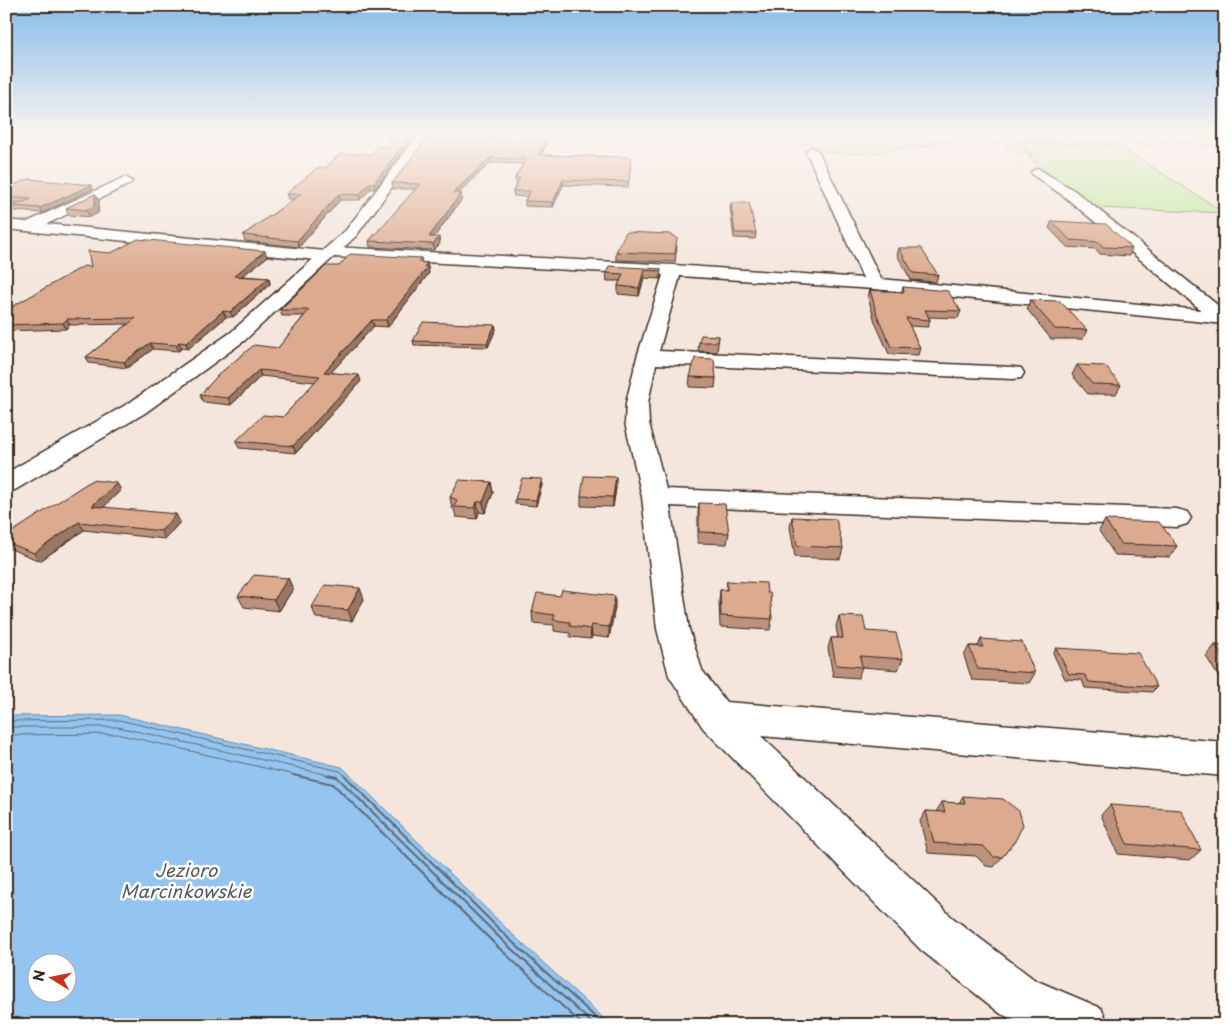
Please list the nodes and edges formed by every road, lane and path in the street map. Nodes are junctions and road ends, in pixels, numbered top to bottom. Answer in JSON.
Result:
{"nodes":[{"id":1,"x":123,"y":182,"type":"edge"},
{"id":2,"x":390,"y":182,"type":"edge"},
{"id":3,"x":827,"y":182,"type":"edge"},
{"id":4,"x":1052,"y":182,"type":"edge"},
{"id":5,"x":6,"y":224,"type":"edge"},
{"id":6,"x":28,"y":226,"type":"junction"},
{"id":7,"x":330,"y":254,"type":"junction"},
{"id":8,"x":673,"y":270,"type":"junction"},
{"id":9,"x":874,"y":284,"type":"junction"},
{"id":10,"x":1223,"y":317,"type":"edge"},
{"id":11,"x":647,"y":357,"type":"junction"},
{"id":12,"x":1014,"y":373,"type":"dead end"},
{"id":13,"x":6,"y":484,"type":"edge"},
{"id":14,"x":655,"y":497,"type":"junction"},
{"id":15,"x":1177,"y":518,"type":"dead end"},
{"id":16,"x":716,"y":717,"type":"junction"},
{"id":17,"x":1225,"y":759,"type":"edge"},
{"id":18,"x":1084,"y":1025,"type":"edge"}],
"edges":[{"from":1,"to":6,"type":"street"},
{"from":2,"to":7,"type":"street"},
{"from":3,"to":9,"type":"street"},
{"from":4,"to":10,"type":"street"},
{"from":5,"to":6,"type":"street"},
{"from":6,"to":7,"type":"street"},
{"from":7,"to":8,"type":"street"},
{"from":7,"to":13,"type":"street"},
{"from":8,"to":9,"type":"street"},
{"from":8,"to":11,"type":"street"},
{"from":9,"to":10,"type":"street"},
{"from":11,"to":12,"type":"street"},
{"from":11,"to":14,"type":"street"},
{"from":14,"to":15,"type":"street"},
{"from":14,"to":16,"type":"street"},
{"from":16,"to":17,"type":"street"},
{"from":16,"to":18,"type":"street"}]}
